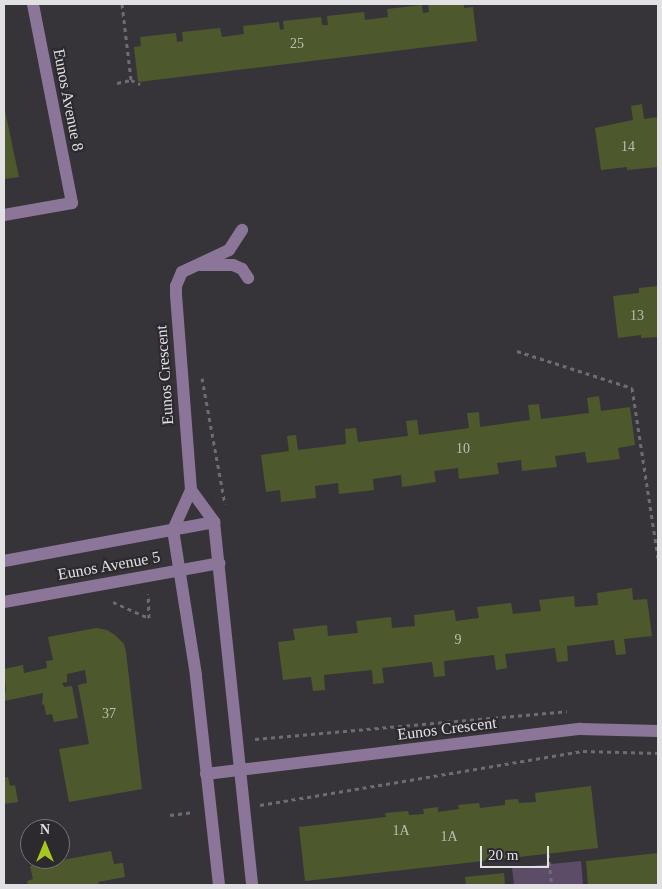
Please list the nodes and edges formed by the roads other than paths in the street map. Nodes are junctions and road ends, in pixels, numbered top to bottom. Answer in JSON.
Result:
{"nodes":[{"id":1,"x":33,"y":4,"type":"edge"},
{"id":2,"x":4,"y":215,"type":"edge"},
{"id":3,"x":242,"y":230,"type":"dead end"},
{"id":4,"x":195,"y":265,"type":"junction"},
{"id":5,"x":248,"y":278,"type":"dead end"},
{"id":6,"x":191,"y":490,"type":"junction"},
{"id":7,"x":214,"y":522,"type":"junction"},
{"id":8,"x":173,"y":530,"type":"junction"},
{"id":9,"x":4,"y":561,"type":"edge"},
{"id":10,"x":220,"y":563,"type":"junction"},
{"id":11,"x":179,"y":570,"type":"junction"},
{"id":12,"x":4,"y":602,"type":"edge"},
{"id":13,"x":658,"y":731,"type":"edge"},
{"id":14,"x":239,"y":771,"type":"junction"},
{"id":15,"x":206,"y":774,"type":"junction"},
{"id":16,"x":219,"y":885,"type":"edge"},
{"id":17,"x":252,"y":885,"type":"edge"}],
"edges":[{"from":1,"to":2,"type":"street","name":"Eunos Avenue 8"},
{"from":3,"to":4,"type":"street","name":"Eunos Crescent"},
{"from":4,"to":5,"type":"street"},
{"from":4,"to":6,"type":"street","name":"Eunos Crescent"},
{"from":6,"to":7,"type":"street"},
{"from":6,"to":8,"type":"street","name":"Eunos Crescent"},
{"from":7,"to":8,"type":"street","name":"Eunos Avenue 5"},
{"from":7,"to":10,"type":"street"},
{"from":8,"to":9,"type":"street","name":"Eunos Avenue 5"},
{"from":8,"to":11,"type":"street"},
{"from":10,"to":11,"type":"street","name":"Eunos Avenue 5"},
{"from":10,"to":14,"type":"street"},
{"from":11,"to":12,"type":"street","name":"Eunos Avenue 5"},
{"from":11,"to":15,"type":"street"},
{"from":13,"to":14,"type":"street","name":"Eunos Crescent"},
{"from":14,"to":15,"type":"street","name":"Eunos Crescent"},
{"from":14,"to":17,"type":"street"},
{"from":15,"to":16,"type":"street"}]}
